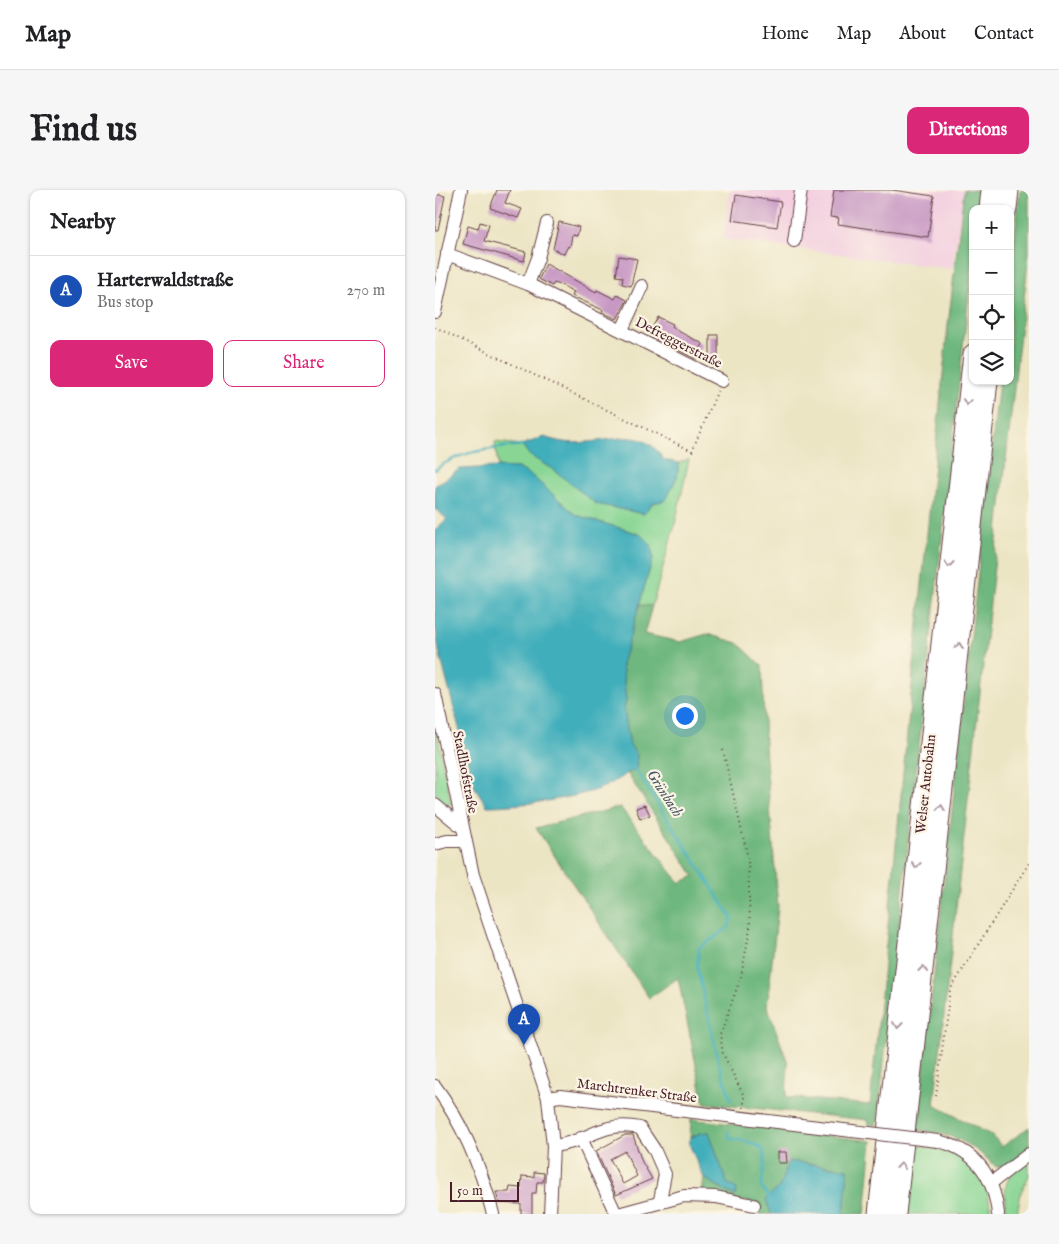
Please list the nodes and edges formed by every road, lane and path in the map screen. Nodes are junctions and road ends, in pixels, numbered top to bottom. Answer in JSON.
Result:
{"nodes":[{"id":1,"x":461,"y":190,"type":"edge"},
{"id":2,"x":801,"y":190,"type":"edge"},
{"id":3,"x":991,"y":190,"type":"edge"},
{"id":4,"x":1009,"y":190,"type":"edge"},
{"id":5,"x":989,"y":205,"type":"edge"},
{"id":6,"x":1007,"y":205,"type":"edge"},
{"id":7,"x":547,"y":222,"type":"dead end"},
{"id":8,"x":794,"y":241,"type":"dead end"},
{"id":9,"x":447,"y":254,"type":"junction"},
{"id":10,"x":528,"y":284,"type":"junction"},
{"id":11,"x":642,"y":286,"type":"dead end"},
{"id":12,"x":435,"y":312,"type":"edge"},
{"id":13,"x":435,"y":326,"type":"edge"},
{"id":14,"x":622,"y":330,"type":"junction"},
{"id":15,"x":722,"y":381,"type":"joint"},
{"id":16,"x":970,"y":385,"type":"edge"},
{"id":17,"x":988,"y":385,"type":"edge"},
{"id":18,"x":435,"y":694,"type":"edge"},
{"id":19,"x":723,"y":750,"type":"dead end"},
{"id":20,"x":435,"y":805,"type":"edge"},
{"id":21,"x":462,"y":827,"type":"junction"},
{"id":22,"x":465,"y":841,"type":"junction"},
{"id":23,"x":435,"y":844,"type":"edge"},
{"id":24,"x":1029,"y":863,"type":"edge"},
{"id":25,"x":435,"y":1086,"type":"edge"},
{"id":26,"x":936,"y":1096,"type":"dead end"},
{"id":27,"x":547,"y":1098,"type":"junction"},
{"id":28,"x":625,"y":1104,"type":"junction"},
{"id":29,"x":745,"y":1118,"type":"junction"},
{"id":30,"x":623,"y":1125,"type":"junction"},
{"id":31,"x":581,"y":1138,"type":"junction"},
{"id":32,"x":553,"y":1146,"type":"junction"},
{"id":33,"x":1029,"y":1154,"type":"edge"},
{"id":34,"x":991,"y":1183,"type":"junction"},
{"id":35,"x":661,"y":1200,"type":"junction"},
{"id":36,"x":754,"y":1204,"type":"dead end"},
{"id":37,"x":493,"y":1214,"type":"edge"},
{"id":38,"x":550,"y":1214,"type":"edge"},
{"id":39,"x":617,"y":1214,"type":"edge"},
{"id":40,"x":877,"y":1214,"type":"edge"},
{"id":41,"x":896,"y":1214,"type":"edge"},
{"id":42,"x":998,"y":1214,"type":"edge"}],
"edges":[{"from":1,"to":9,"type":"street"},
{"from":2,"to":8,"type":"street"},
{"from":3,"to":5,"type":"highway"},
{"from":4,"to":6,"type":"highway"},
{"from":7,"to":10,"type":"street"},
{"from":9,"to":10,"type":"street","name":"Defreggerstraße"},
{"from":9,"to":12,"type":"street"},
{"from":10,"to":14,"type":"street","name":"Defreggerstraße"},
{"from":11,"to":14,"type":"street","name":"Defreggerstraße"},
{"from":13,"to":15,"type":"path"},
{"from":14,"to":15,"type":"street","name":"Defreggerstraße"},
{"from":16,"to":40,"type":"highway","name":"Welser Autobahn","one_way":true},
{"from":41,"to":17,"type":"highway","name":"Welser Autobahn","one_way":true},
{"from":18,"to":21,"type":"street","name":"Stadlhofstraße"},
{"from":19,"to":29,"type":"path"},
{"from":20,"to":21,"type":"street"},
{"from":21,"to":22,"type":"street"},
{"from":22,"to":23,"type":"street"},
{"from":22,"to":27,"type":"street"},
{"from":24,"to":26,"type":"path"},
{"from":25,"to":37,"type":"street"},
{"from":27,"to":28,"type":"street","name":"Marchtrenker Straße"},
{"from":27,"to":32,"type":"street"},
{"from":28,"to":29,"type":"street","name":"Marchtrenker Straße"},
{"from":28,"to":30,"type":"street"},
{"from":29,"to":34,"type":"street","name":"Marchtrenker Straße","bridge":true},
{"from":30,"to":31,"type":"street"},
{"from":30,"to":35,"type":"street"},
{"from":31,"to":32,"type":"street"},
{"from":31,"to":39,"type":"street"},
{"from":32,"to":38,"type":"street"},
{"from":33,"to":34,"type":"street"},
{"from":34,"to":42,"type":"street","name":"Marchtrenker Straße"},
{"from":35,"to":36,"type":"street"},
{"from":35,"to":39,"type":"street"}]}
